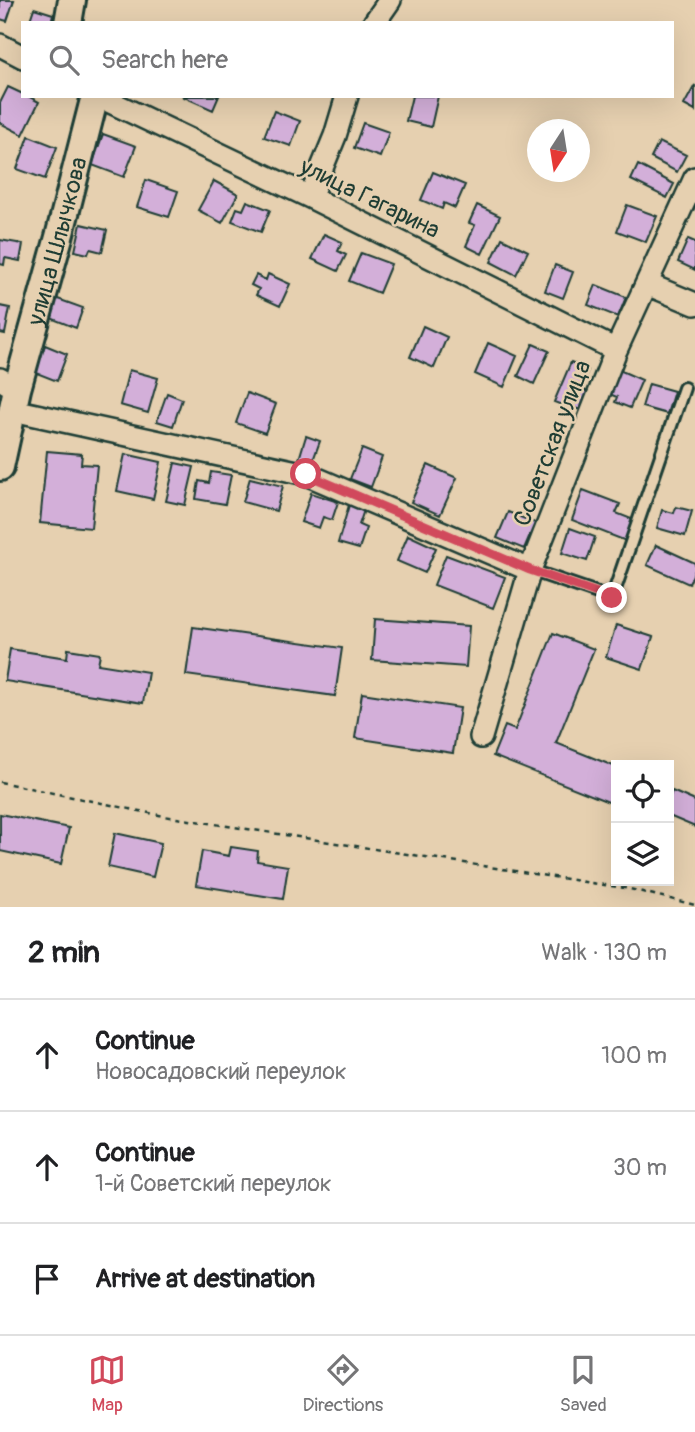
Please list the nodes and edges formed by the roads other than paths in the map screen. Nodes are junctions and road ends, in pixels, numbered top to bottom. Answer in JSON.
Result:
{"nodes":[{"id":1,"x":72,"y":0,"type":"edge"},
{"id":2,"x":390,"y":0,"type":"edge"},
{"id":3,"x":68,"y":21,"type":"edge"},
{"id":4,"x":375,"y":21,"type":"edge"},
{"id":5,"x":0,"y":45,"type":"edge"},
{"id":6,"x":21,"y":56,"type":"edge"},
{"id":7,"x":96,"y":98,"type":"edge"},
{"id":8,"x":101,"y":98,"type":"edge"},
{"id":9,"x":346,"y":98,"type":"edge"},
{"id":10,"x":695,"y":177,"type":"edge"},
{"id":11,"x":310,"y":197,"type":"junction"},
{"id":12,"x":647,"y":284,"type":"junction"},
{"id":13,"x":695,"y":304,"type":"edge"},
{"id":14,"x":616,"y":350,"type":"junction"},
{"id":15,"x":684,"y":388,"type":"dead end"},
{"id":16,"x":10,"y":393,"type":"edge"},
{"id":17,"x":0,"y":467,"type":"edge"},
{"id":18,"x":530,"y":570,"type":"junction"},
{"id":19,"x":481,"y":737,"type":"dead end"}],
"edges":[{"from":1,"to":3,"type":"street"},
{"from":2,"to":4,"type":"street"},
{"from":5,"to":6,"type":"street"},
{"from":7,"to":16,"type":"street","name":"улица Шлычкова"},
{"from":8,"to":11,"type":"street","name":"улица Гагарина"},
{"from":9,"to":11,"type":"street"},
{"from":10,"to":12,"type":"street","name":"Советская улица"},
{"from":11,"to":14,"type":"street","name":"улица Гагарина"},
{"from":12,"to":13,"type":"street"},
{"from":12,"to":14,"type":"street","name":"Советская улица"},
{"from":14,"to":18,"type":"street","name":"Советская улица"},
{"from":15,"to":18,"type":"lane"},
{"from":16,"to":17,"type":"street","name":"улица Шлычкова"},
{"from":16,"to":18,"type":"street"},
{"from":18,"to":19,"type":"street","name":"Советская улица"}]}
